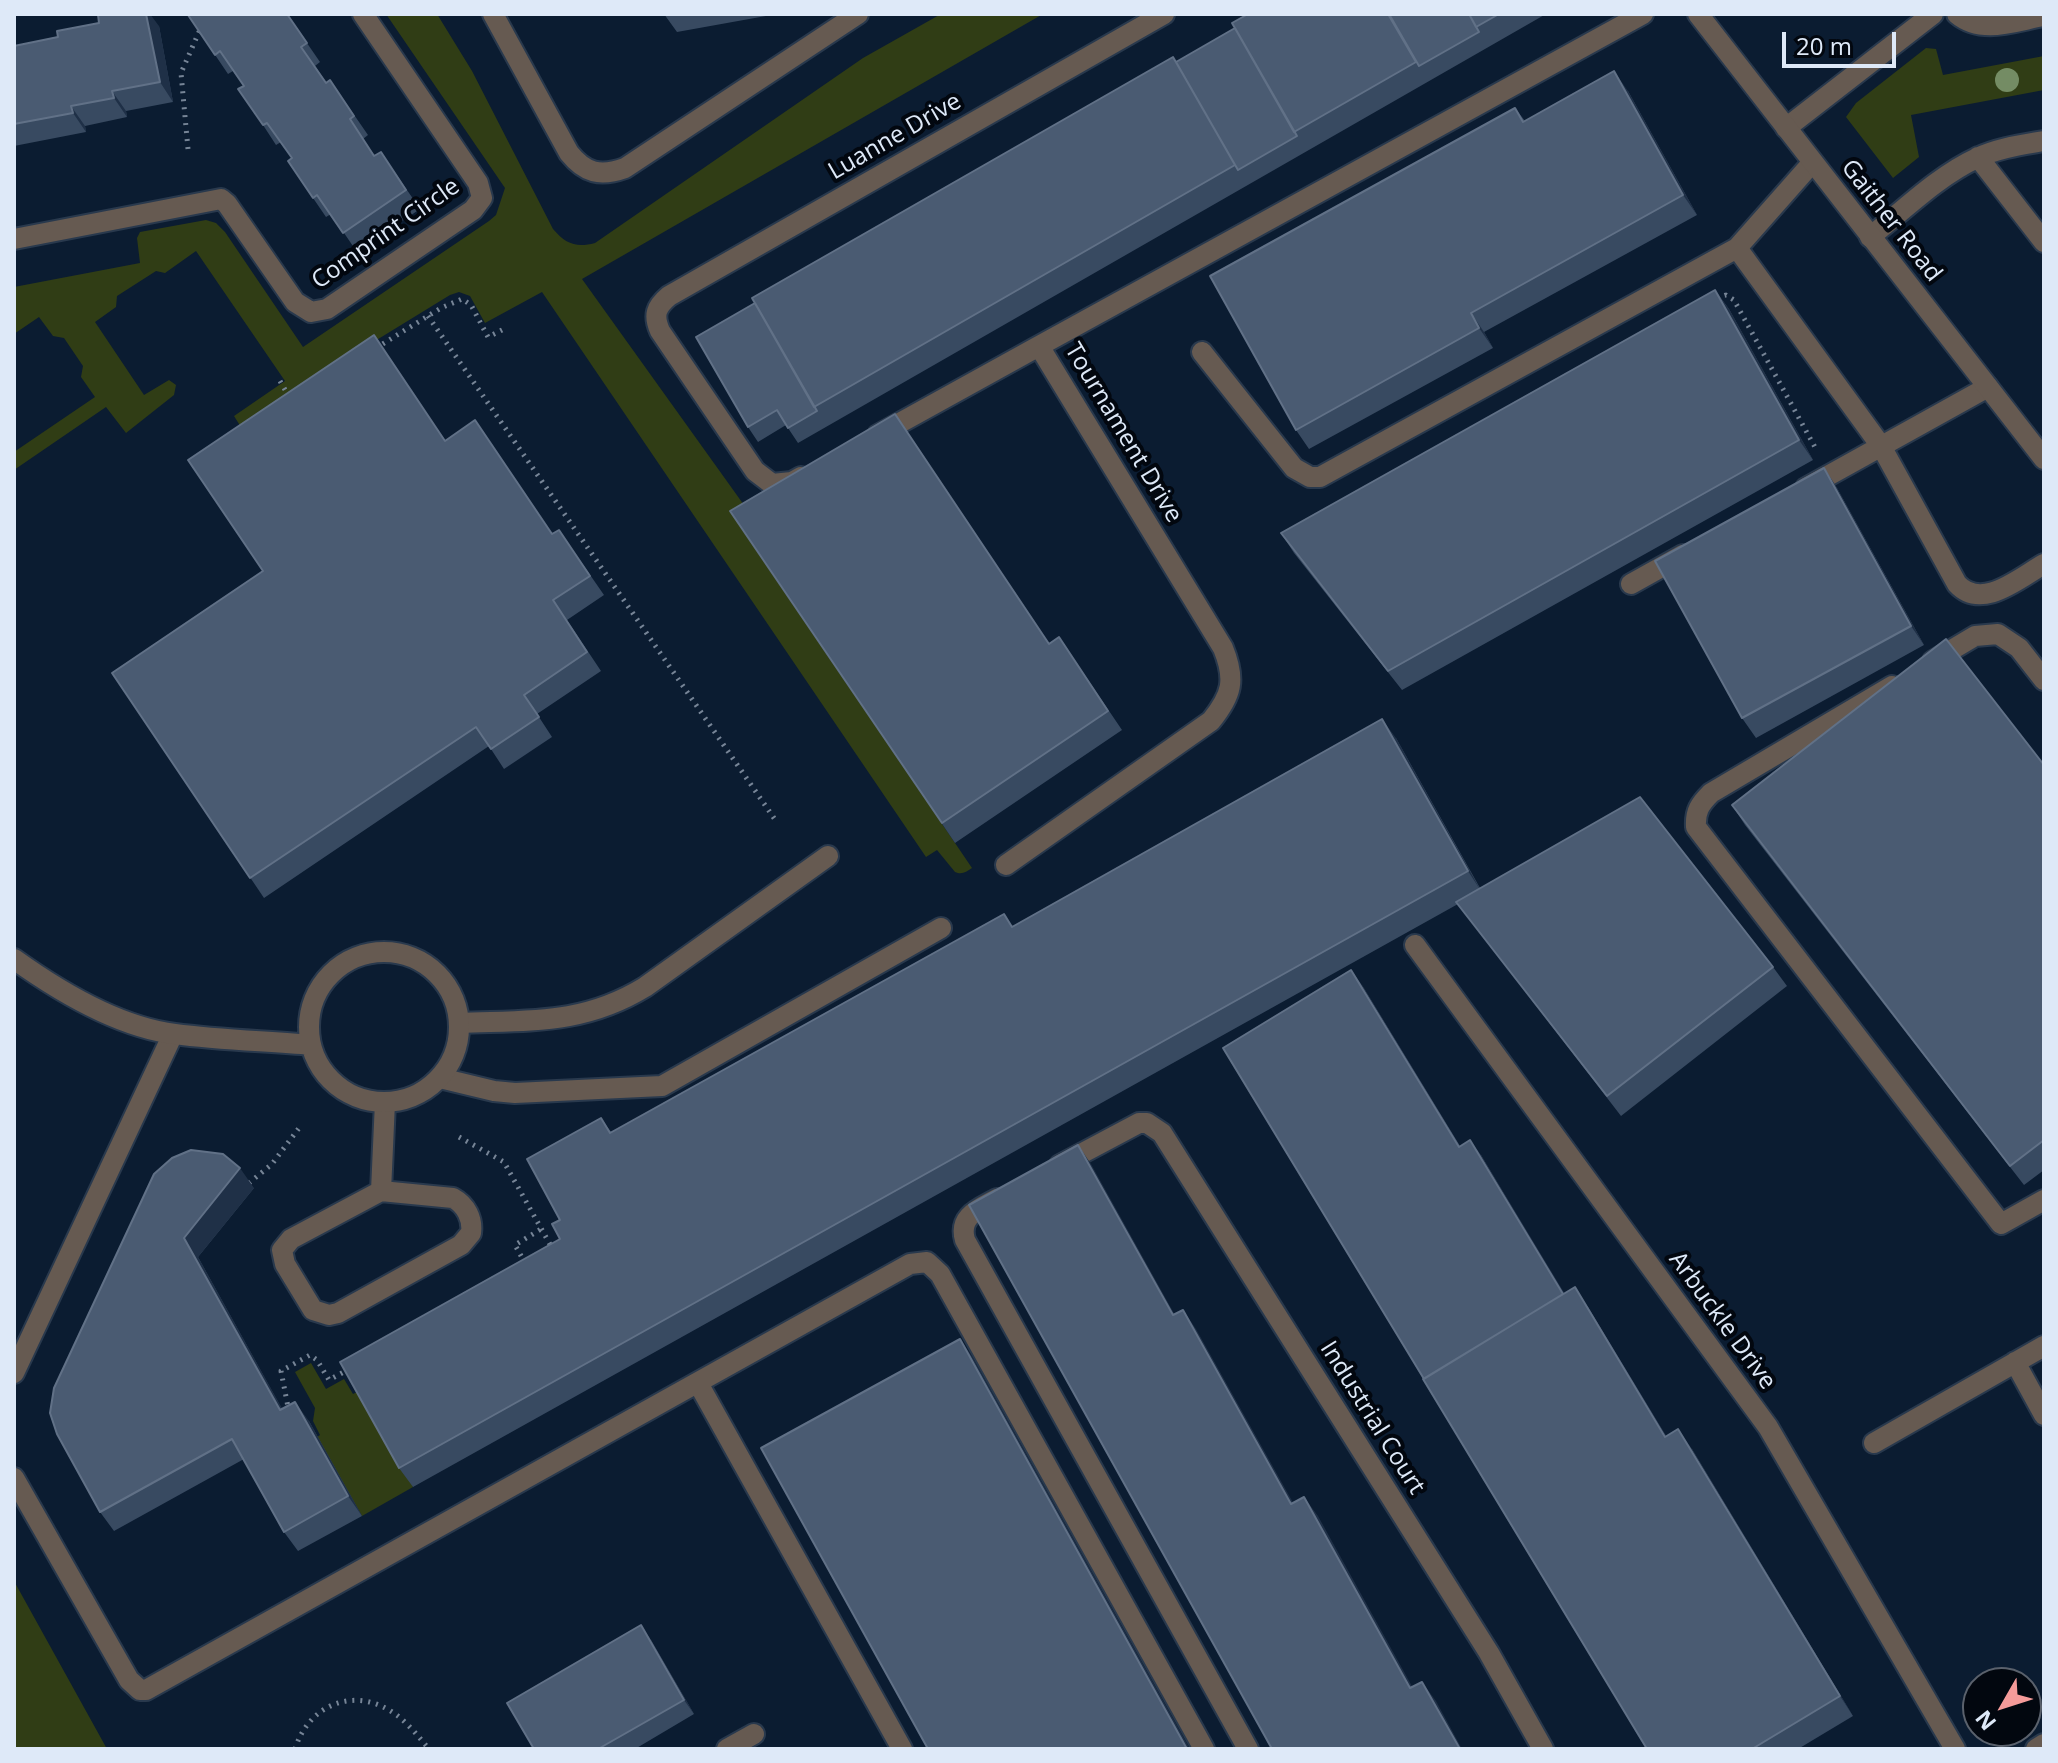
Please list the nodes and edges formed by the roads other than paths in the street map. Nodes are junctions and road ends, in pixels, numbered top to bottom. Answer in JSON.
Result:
{"nodes":[{"id":1,"x":363,"y":14,"type":"edge"},
{"id":2,"x":493,"y":14,"type":"edge"},
{"id":3,"x":858,"y":14,"type":"edge"},
{"id":4,"x":1164,"y":14,"type":"edge"},
{"id":5,"x":1643,"y":14,"type":"edge"},
{"id":6,"x":1698,"y":14,"type":"edge"},
{"id":7,"x":1933,"y":14,"type":"edge"},
{"id":8,"x":1957,"y":14,"type":"edge"},
{"id":9,"x":2044,"y":16,"type":"edge"},
{"id":10,"x":1786,"y":128,"type":"junction"},
{"id":11,"x":2044,"y":141,"type":"edge"},
{"id":12,"x":1978,"y":157,"type":"junction"},
{"id":13,"x":1812,"y":163,"type":"junction"},
{"id":14,"x":1870,"y":237,"type":"junction"},
{"id":15,"x":14,"y":239,"type":"edge"},
{"id":16,"x":2044,"y":242,"type":"edge"},
{"id":17,"x":1737,"y":248,"type":"junction"},
{"id":18,"x":1039,"y":346,"type":"junction"},
{"id":19,"x":1202,"y":352,"type":"dead end"},
{"id":20,"x":1988,"y":387,"type":"junction"},
{"id":21,"x":861,"y":445,"type":"edge"},
{"id":22,"x":1881,"y":446,"type":"junction"},
{"id":23,"x":2044,"y":459,"type":"edge"},
{"id":24,"x":820,"y":467,"type":"edge"},
{"id":25,"x":1790,"y":496,"type":"edge"},
{"id":26,"x":1697,"y":547,"type":"edge"},
{"id":27,"x":2044,"y":564,"type":"edge"},
{"id":28,"x":1631,"y":584,"type":"dead end"},
{"id":29,"x":2044,"y":680,"type":"edge"},
{"id":30,"x":828,"y":856,"type":"dead end"},
{"id":31,"x":1006,"y":865,"type":"dead end"},
{"id":32,"x":941,"y":928,"type":"dead end"},
{"id":33,"x":1415,"y":945,"type":"dead end"},
{"id":34,"x":14,"y":959,"type":"edge"},
{"id":35,"x":460,"y":1023,"type":"junction"},
{"id":36,"x":173,"y":1034,"type":"junction"},
{"id":37,"x":311,"y":1045,"type":"junction"},
{"id":38,"x":440,"y":1078,"type":"junction"},
{"id":39,"x":385,"y":1102,"type":"junction"},
{"id":40,"x":1039,"y":1176,"type":"edge"},
{"id":41,"x":381,"y":1191,"type":"junction"},
{"id":42,"x":1013,"y":1191,"type":"edge"},
{"id":43,"x":2044,"y":1200,"type":"edge"},
{"id":44,"x":2044,"y":1346,"type":"edge"},
{"id":45,"x":2015,"y":1362,"type":"junction"},
{"id":46,"x":14,"y":1373,"type":"edge"},
{"id":47,"x":698,"y":1383,"type":"junction"},
{"id":48,"x":2044,"y":1415,"type":"edge"},
{"id":49,"x":1874,"y":1443,"type":"dead end"},
{"id":50,"x":14,"y":1478,"type":"edge"},
{"id":51,"x":754,"y":1734,"type":"dead end"},
{"id":52,"x":2044,"y":1744,"type":"edge"},
{"id":53,"x":727,"y":1749,"type":"edge"},
{"id":54,"x":902,"y":1749,"type":"edge"},
{"id":55,"x":1204,"y":1749,"type":"edge"},
{"id":56,"x":1248,"y":1749,"type":"edge"},
{"id":57,"x":1543,"y":1749,"type":"edge"},
{"id":58,"x":1955,"y":1749,"type":"edge"},
{"id":59,"x":2036,"y":1749,"type":"edge"}],
"edges":[{"from":1,"to":15,"type":"street","name":"Comprint Circle"},
{"from":2,"to":3,"type":"street"},
{"from":4,"to":24,"type":"street","name":"Luanne Drive"},
{"from":5,"to":18,"type":"street","name":"Tournament Drive"},
{"from":6,"to":10,"type":"street","name":"Gaither Road"},
{"from":7,"to":10,"type":"street"},
{"from":8,"to":9,"type":"street"},
{"from":10,"to":13,"type":"street","name":"Gaither Road"},
{"from":11,"to":12,"type":"street"},
{"from":12,"to":14,"type":"street"},
{"from":12,"to":16,"type":"street"},
{"from":13,"to":14,"type":"street","name":"Gaither Road"},
{"from":13,"to":17,"type":"street"},
{"from":14,"to":20,"type":"street","name":"Gaither Road"},
{"from":17,"to":19,"type":"street"},
{"from":17,"to":22,"type":"street"},
{"from":18,"to":21,"type":"street"},
{"from":18,"to":31,"type":"street","name":"Tournament Drive"},
{"from":20,"to":22,"type":"street"},
{"from":20,"to":23,"type":"street","name":"Gaither Road"},
{"from":22,"to":25,"type":"street"},
{"from":22,"to":27,"type":"street"},
{"from":26,"to":28,"type":"street"},
{"from":29,"to":43,"type":"street"},
{"from":30,"to":35,"type":"street"},
{"from":32,"to":38,"type":"street"},
{"from":33,"to":58,"type":"street","name":"Arbuckle Drive"},
{"from":34,"to":36,"type":"street"},
{"from":35,"to":37,"type":"street"},
{"from":35,"to":38,"type":"street"},
{"from":36,"to":37,"type":"street"},
{"from":36,"to":46,"type":"street"},
{"from":37,"to":39,"type":"street"},
{"from":38,"to":39,"type":"street"},
{"from":39,"to":41,"type":"street"},
{"from":40,"to":57,"type":"street","name":"Industrial Court"},
{"from":41,"to":41,"type":"street"},
{"from":42,"to":56,"type":"street"},
{"from":44,"to":45,"type":"street"},
{"from":45,"to":48,"type":"street"},
{"from":45,"to":49,"type":"street"},
{"from":47,"to":50,"type":"street"},
{"from":47,"to":54,"type":"street"},
{"from":47,"to":55,"type":"street"},
{"from":51,"to":53,"type":"street"},
{"from":52,"to":59,"type":"street"}]}
